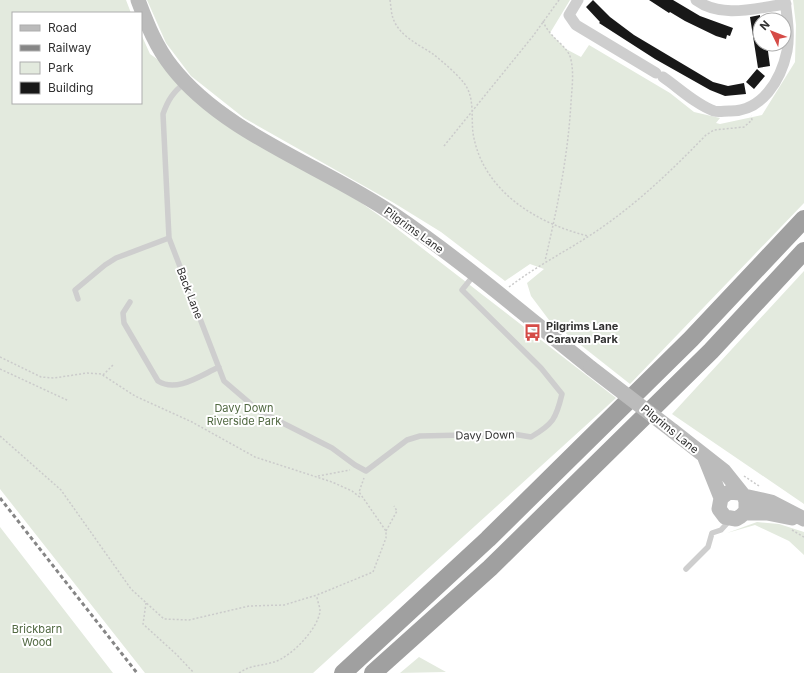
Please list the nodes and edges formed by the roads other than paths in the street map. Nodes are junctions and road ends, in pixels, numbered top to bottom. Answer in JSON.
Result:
{"nodes":[{"id":1,"x":138,"y":0,"type":"edge"},
{"id":2,"x":578,"y":0,"type":"edge"},
{"id":3,"x":696,"y":0,"type":"edge"},
{"id":4,"x":785,"y":2,"type":"edge"},
{"id":5,"x":185,"y":83,"type":"junction"},
{"id":6,"x":804,"y":219,"type":"edge"},
{"id":7,"x":169,"y":238,"type":"junction"},
{"id":8,"x":804,"y":251,"type":"edge"},
{"id":9,"x":474,"y":275,"type":"junction"},
{"id":10,"x":78,"y":299,"type":"dead end"},
{"id":11,"x":130,"y":302,"type":"dead end"},
{"id":12,"x":219,"y":367,"type":"junction"},
{"id":13,"x":705,"y":458,"type":"junction"},
{"id":14,"x":355,"y":465,"type":"joint"},
{"id":15,"x":742,"y":494,"type":"junction"},
{"id":16,"x":720,"y":498,"type":"junction"},
{"id":17,"x":745,"y":513,"type":"junction"},
{"id":18,"x":731,"y":519,"type":"junction"},
{"id":19,"x":804,"y":519,"type":"edge"},
{"id":20,"x":804,"y":523,"type":"edge"},
{"id":21,"x":686,"y":569,"type":"dead end"},
{"id":22,"x":343,"y":673,"type":"edge"},
{"id":23,"x":373,"y":673,"type":"edge"}],
"edges":[{"from":1,"to":5,"type":"main road","name":"Pilgrims Lane"},
{"from":2,"to":4,"type":"street"},
{"from":3,"to":4,"type":"street"},
{"from":5,"to":7,"type":"lane","name":"Back Lane"},
{"from":5,"to":9,"type":"main road","name":"Pilgrims Lane"},
{"from":6,"to":22,"type":"highway"},
{"from":7,"to":10,"type":"lane"},
{"from":7,"to":12,"type":"lane","name":"Back Lane"},
{"from":8,"to":23,"type":"highway"},
{"from":9,"to":13,"type":"main road","name":"Pilgrims Lane","bridge":true},
{"from":9,"to":14,"type":"lane","name":"Davy Down"},
{"from":11,"to":12,"type":"lane"},
{"from":12,"to":14,"type":"lane","name":"Back Lane"},
{"from":13,"to":15,"type":"main road","name":"Pilgrims Lane"},
{"from":13,"to":16,"type":"main road","name":"Pilgrims Lane"},
{"from":15,"to":16,"type":"main road"},
{"from":15,"to":17,"type":"main road"},
{"from":15,"to":19,"type":"main road"},
{"from":16,"to":18,"type":"main road","name":"Pilgrims Lane"},
{"from":17,"to":18,"type":"main road"},
{"from":17,"to":20,"type":"main road"},
{"from":18,"to":21,"type":"lane"}]}
